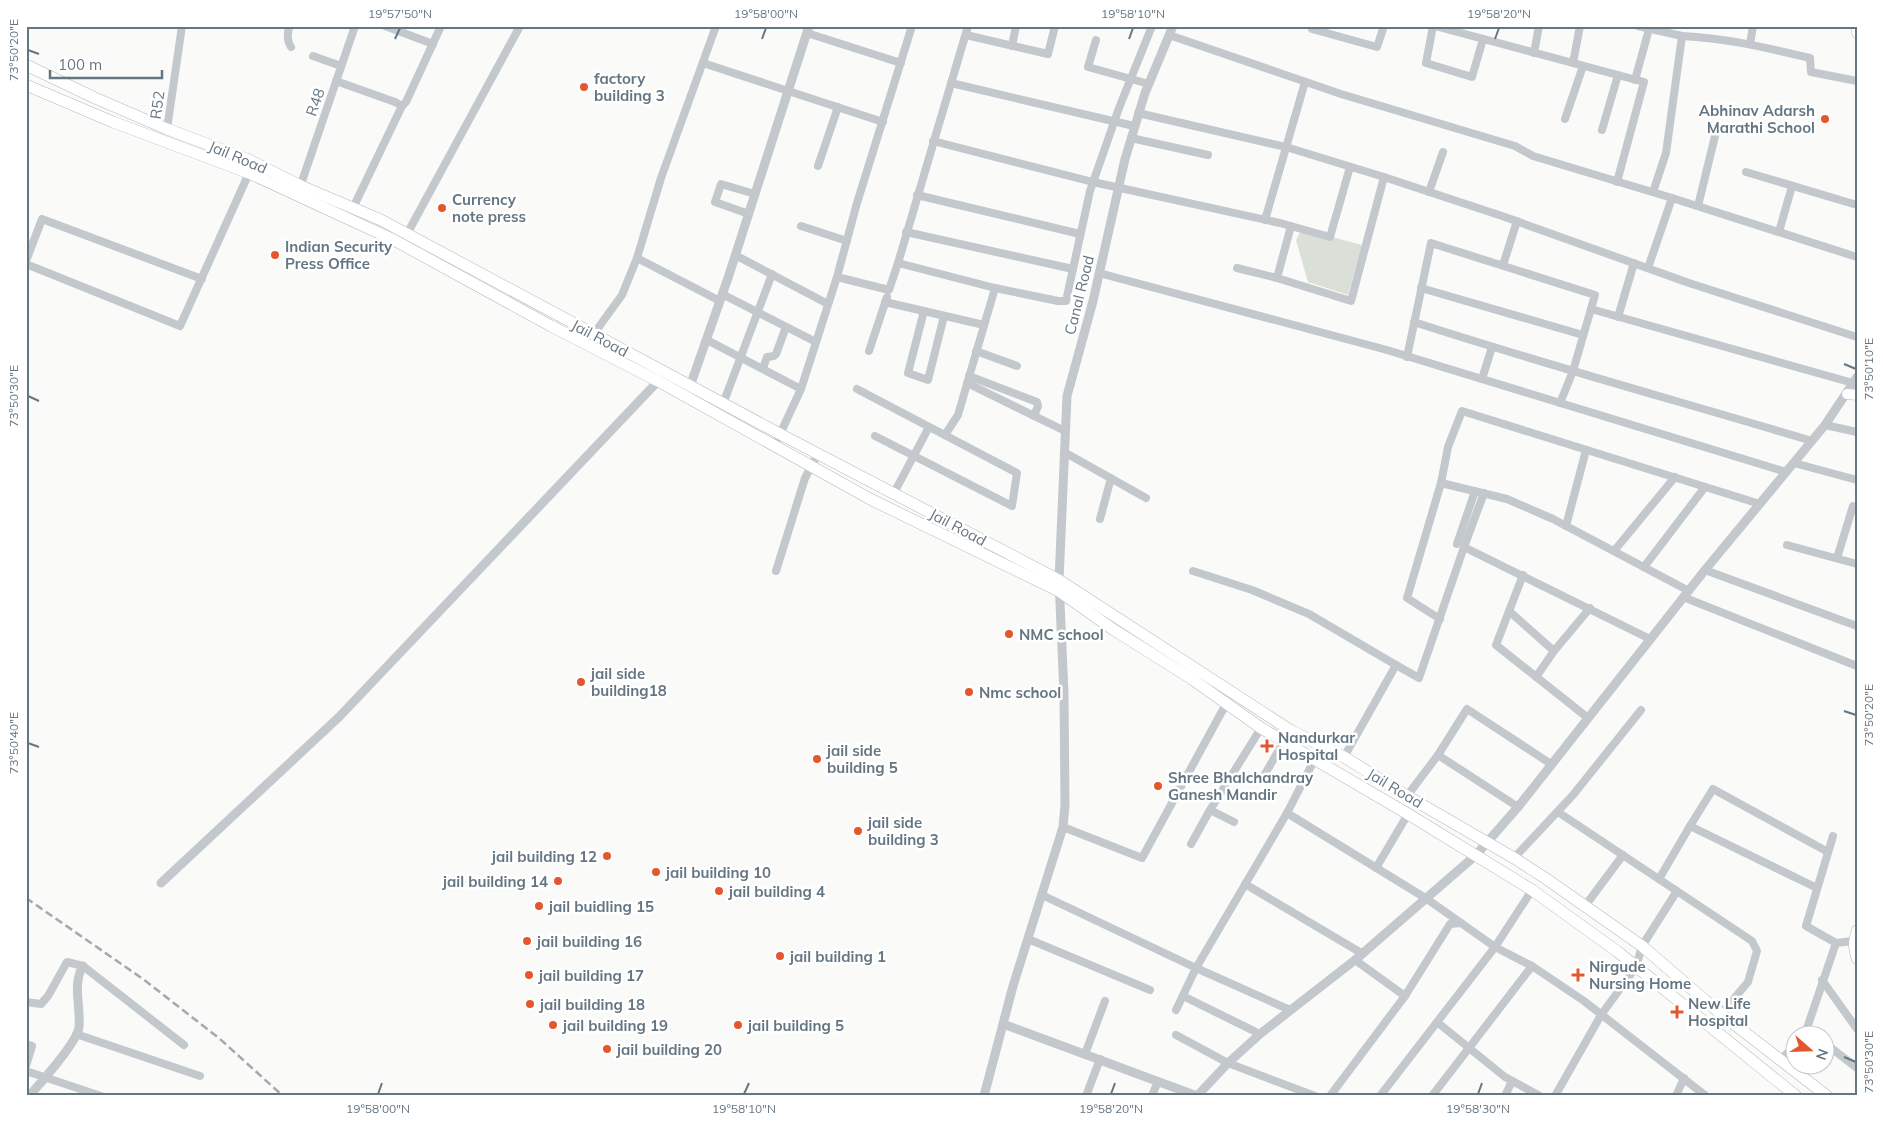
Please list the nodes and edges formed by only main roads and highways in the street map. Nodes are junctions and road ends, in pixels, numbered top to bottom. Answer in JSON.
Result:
{"nodes":[{"id":1,"x":1856,"y":26,"type":"edge"},
{"id":2,"x":1857,"y":33,"type":"edge"},
{"id":3,"x":26,"y":65,"type":"edge"},
{"id":4,"x":26,"y":85,"type":"edge"},
{"id":5,"x":95,"y":98,"type":"junction"},
{"id":6,"x":88,"y":112,"type":"junction"},
{"id":7,"x":298,"y":191,"type":"junction"},
{"id":8,"x":530,"y":300,"type":"junction"},
{"id":9,"x":523,"y":311,"type":"junction"},
{"id":10,"x":662,"y":377,"type":"junction"},
{"id":11,"x":688,"y":392,"type":"junction"},
{"id":12,"x":1059,"y":585,"type":"junction"},
{"id":13,"x":1857,"y":930,"type":"edge"},
{"id":14,"x":1857,"y":959,"type":"edge"},
{"id":15,"x":1796,"y":1096,"type":"edge"},
{"id":16,"x":1827,"y":1096,"type":"edge"}],
"edges":[{"from":1,"to":2,"type":"main road"},
{"from":3,"to":5,"type":"main road","name":"Jail Road"},
{"from":4,"to":6,"type":"main road"},
{"from":5,"to":6,"type":"main road"},
{"from":5,"to":7,"type":"main road","name":"Jail Road"},
{"from":6,"to":7,"type":"main road"},
{"from":7,"to":8,"type":"main road","name":"Jail Road"},
{"from":7,"to":9,"type":"main road"},
{"from":8,"to":9,"type":"main road"},
{"from":8,"to":10,"type":"main road","name":"Jail Road"},
{"from":9,"to":10,"type":"main road"},
{"from":10,"to":11,"type":"main road","name":"Jail Road"},
{"from":11,"to":12,"type":"main road","name":"Jail Road"},
{"from":11,"to":12,"type":"main road"},
{"from":12,"to":15,"type":"main road"},
{"from":12,"to":16,"type":"main road","name":"Jail Road"},
{"from":13,"to":14,"type":"main road"}]}
